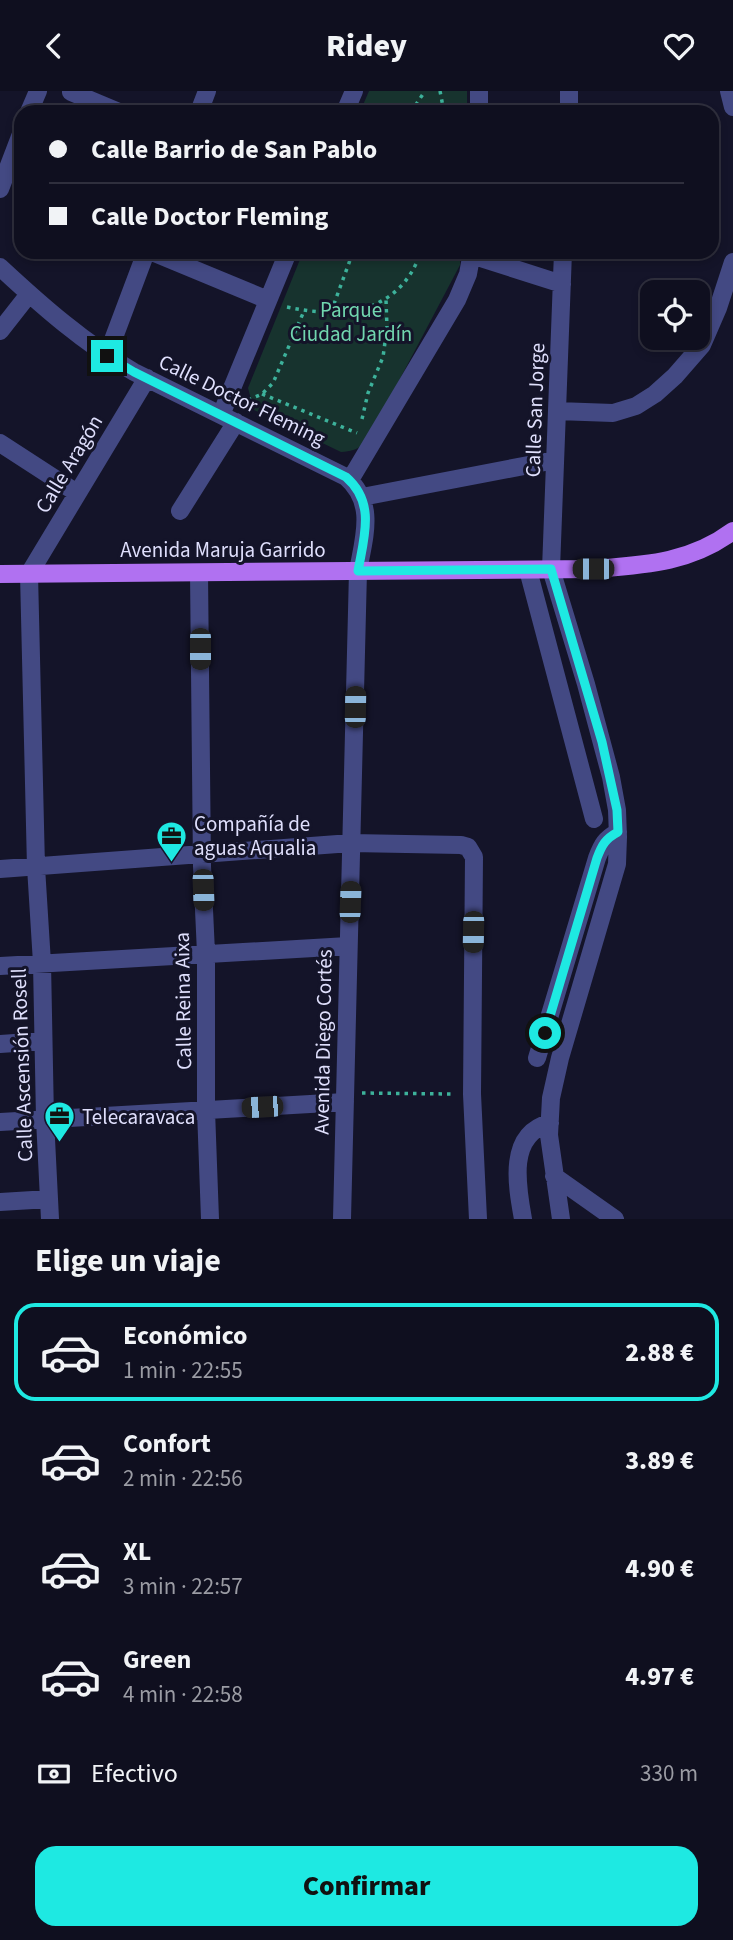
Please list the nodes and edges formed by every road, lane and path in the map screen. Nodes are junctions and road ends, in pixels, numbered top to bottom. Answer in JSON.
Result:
{"nodes":[{"id":1,"x":729,"y":91,"type":"edge"},
{"id":2,"x":71,"y":92,"type":"edge"},
{"id":3,"x":102,"y":105,"type":"edge"},
{"id":4,"x":733,"y":107,"type":"edge"},
{"id":5,"x":14,"y":152,"type":"edge"},
{"id":6,"x":0,"y":189,"type":"edge"},
{"id":7,"x":143,"y":259,"type":"edge"},
{"id":8,"x":169,"y":259,"type":"edge"},
{"id":9,"x":285,"y":259,"type":"edge"},
{"id":10,"x":350,"y":259,"type":"edge"},
{"id":11,"x":419,"y":259,"type":"edge"},
{"id":12,"x":470,"y":259,"type":"edge"},
{"id":13,"x":486,"y":259,"type":"edge"},
{"id":14,"x":563,"y":259,"type":"edge"},
{"id":15,"x":733,"y":262,"type":"edge"},
{"id":16,"x":0,"y":267,"type":"edge"},
{"id":17,"x":562,"y":284,"type":"junction"},
{"id":18,"x":29,"y":294,"type":"junction"},
{"id":19,"x":268,"y":300,"type":"junction"},
{"id":20,"x":386,"y":300,"type":"junction"},
{"id":21,"x":304,"y":311,"type":"junction"},
{"id":22,"x":331,"y":312,"type":"junction"},
{"id":23,"x":0,"y":331,"type":"edge"},
{"id":24,"x":107,"y":356,"type":"junction"},
{"id":25,"x":147,"y":378,"type":"junction"},
{"id":26,"x":262,"y":394,"type":"junction"},
{"id":27,"x":557,"y":411,"type":"junction"},
{"id":28,"x":228,"y":414,"type":"junction"},
{"id":29,"x":0,"y":443,"type":"edge"},
{"id":30,"x":555,"y":460,"type":"junction"},
{"id":31,"x":350,"y":480,"type":"junction"},
{"id":32,"x":77,"y":493,"type":"junction"},
{"id":33,"x":362,"y":497,"type":"junction"},
{"id":34,"x":180,"y":510,"type":"dead end"},
{"id":35,"x":733,"y":531,"type":"edge"},
{"id":36,"x":551,"y":569,"type":"junction"},
{"id":37,"x":528,"y":570,"type":"junction"},
{"id":38,"x":358,"y":571,"type":"junction"},
{"id":39,"x":200,"y":573,"type":"junction"},
{"id":40,"x":0,"y":574,"type":"edge"},
{"id":41,"x":29,"y":574,"type":"junction"},
{"id":42,"x":594,"y":819,"type":"dead end"},
{"id":43,"x":618,"y":832,"type":"junction"},
{"id":44,"x":351,"y":843,"type":"junction"},
{"id":45,"x":202,"y":853,"type":"junction"},
{"id":46,"x":36,"y":867,"type":"junction"},
{"id":47,"x":0,"y":869,"type":"edge"},
{"id":48,"x":348,"y":946,"type":"junction"},
{"id":49,"x":206,"y":953,"type":"junction"},
{"id":50,"x":42,"y":964,"type":"junction"},
{"id":51,"x":0,"y":966,"type":"edge"},
{"id":52,"x":43,"y":1041,"type":"junction"},
{"id":53,"x":0,"y":1044,"type":"edge"},
{"id":54,"x":537,"y":1058,"type":"dead end"},
{"id":55,"x":472,"y":1094,"type":"junction"},
{"id":56,"x":345,"y":1098,"type":"junction"},
{"id":57,"x":206,"y":1110,"type":"junction"},
{"id":58,"x":46,"y":1119,"type":"junction"},
{"id":59,"x":0,"y":1122,"type":"edge"},
{"id":60,"x":550,"y":1123,"type":"junction"},
{"id":61,"x":554,"y":1177,"type":"junction"},
{"id":62,"x":49,"y":1199,"type":"junction"},
{"id":63,"x":0,"y":1202,"type":"edge"},
{"id":64,"x":50,"y":1219,"type":"edge"},
{"id":65,"x":210,"y":1219,"type":"edge"},
{"id":66,"x":342,"y":1219,"type":"edge"},
{"id":67,"x":478,"y":1219,"type":"edge"},
{"id":68,"x":523,"y":1219,"type":"edge"},
{"id":69,"x":561,"y":1219,"type":"edge"},
{"id":70,"x":615,"y":1219,"type":"edge"}],
"edges":[{"from":1,"to":4,"type":"street"},
{"from":2,"to":3,"type":"street"},
{"from":5,"to":6,"type":"street"},
{"from":7,"to":24,"type":"street"},
{"from":8,"to":19,"type":"street"},
{"from":9,"to":19,"type":"street"},
{"from":10,"to":22,"type":"path"},
{"from":11,"to":20,"type":"path"},
{"from":12,"to":31,"type":"street"},
{"from":13,"to":17,"type":"street"},
{"from":14,"to":17,"type":"street","name":"Calle San Jorge"},
{"from":15,"to":27,"type":"street"},
{"from":16,"to":18,"type":"street","name":"Calle Doctor Fleming"},
{"from":17,"to":27,"type":"street","name":"Calle San Jorge"},
{"from":18,"to":23,"type":"street"},
{"from":18,"to":24,"type":"street","name":"Calle Doctor Fleming"},
{"from":19,"to":21,"type":"path"},
{"from":19,"to":28,"type":"street"},
{"from":20,"to":22,"type":"path"},
{"from":20,"to":26,"type":"path"},
{"from":21,"to":22,"type":"path"},
{"from":21,"to":26,"type":"path"},
{"from":24,"to":25,"type":"street","name":"Calle Doctor Fleming"},
{"from":25,"to":28,"type":"street","name":"Calle Doctor Fleming"},
{"from":25,"to":32,"type":"street","name":"Calle Aragón"},
{"from":26,"to":28,"type":"path"},
{"from":27,"to":30,"type":"street","name":"Calle San Jorge"},
{"from":28,"to":31,"type":"street","name":"Calle Doctor Fleming"},
{"from":28,"to":34,"type":"street"},
{"from":29,"to":32,"type":"street"},
{"from":30,"to":33,"type":"street"},
{"from":30,"to":36,"type":"street","name":"Calle San Jorge"},
{"from":31,"to":33,"type":"street","name":"Calle Doctor Fleming"},
{"from":32,"to":41,"type":"street","name":"Calle Aragón"},
{"from":33,"to":38,"type":"street"},
{"from":35,"to":36,"type":"main road","name":"Avenida Maruja Garrido"},
{"from":36,"to":37,"type":"main road","name":"Avenida Maruja Garrido"},
{"from":36,"to":43,"type":"street","name":"Calle San Jorge"},
{"from":37,"to":38,"type":"main road","name":"Avenida Maruja Garrido"},
{"from":37,"to":42,"type":"street"},
{"from":38,"to":39,"type":"main road","name":"Avenida Maruja Garrido"},
{"from":38,"to":44,"type":"street","name":"Avenida Diego Cortés"},
{"from":39,"to":41,"type":"main road","name":"Avenida Maruja Garrido"},
{"from":39,"to":45,"type":"street","name":"Calle Reina Aixa"},
{"from":40,"to":41,"type":"main road","name":"Avenida Maruja Garrido"},
{"from":41,"to":46,"type":"street","name":"Calle Ascensión Rosell"},
{"from":43,"to":54,"type":"street"},
{"from":43,"to":60,"type":"street","name":"Calle San Jorge"},
{"from":44,"to":45,"type":"street"},
{"from":44,"to":48,"type":"street","name":"Avenida Diego Cortés"},
{"from":44,"to":55,"type":"street"},
{"from":45,"to":46,"type":"street"},
{"from":45,"to":49,"type":"street","name":"Calle Reina Aixa"},
{"from":46,"to":47,"type":"street"},
{"from":46,"to":50,"type":"street","name":"Calle Ascensión Rosell"},
{"from":48,"to":49,"type":"street"},
{"from":48,"to":56,"type":"street","name":"Avenida Diego Cortés"},
{"from":49,"to":50,"type":"street"},
{"from":49,"to":57,"type":"street","name":"Calle Reina Aixa"},
{"from":50,"to":51,"type":"street"},
{"from":50,"to":52,"type":"street","name":"Calle Ascensión Rosell"},
{"from":52,"to":53,"type":"street"},
{"from":52,"to":58,"type":"street","name":"Calle Ascensión Rosell"},
{"from":55,"to":56,"type":"path"},
{"from":55,"to":67,"type":"street"},
{"from":56,"to":57,"type":"street"},
{"from":56,"to":66,"type":"street","name":"Avenida Diego Cortés"},
{"from":57,"to":58,"type":"street"},
{"from":57,"to":65,"type":"street","name":"Calle Reina Aixa"},
{"from":58,"to":59,"type":"street"},
{"from":58,"to":62,"type":"street","name":"Calle Ascensión Rosell"},
{"from":60,"to":61,"type":"street","name":"Calle San Jorge"},
{"from":60,"to":68,"type":"street"},
{"from":61,"to":69,"type":"street","name":"Calle San Jorge"},
{"from":61,"to":70,"type":"street"},
{"from":62,"to":63,"type":"street"},
{"from":62,"to":64,"type":"street","name":"Calle Ascensión Rosell"}]}
